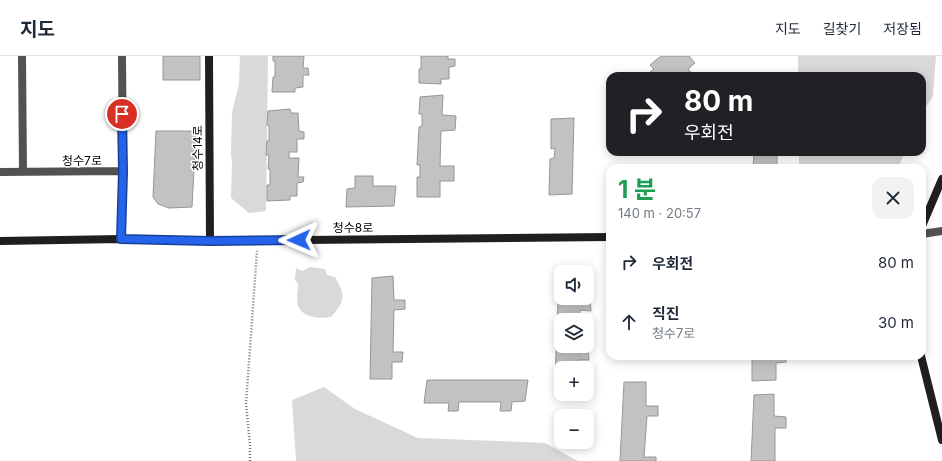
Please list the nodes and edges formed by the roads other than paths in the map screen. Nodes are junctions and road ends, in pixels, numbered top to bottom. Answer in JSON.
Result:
{"nodes":[{"id":1,"x":22,"y":56,"type":"edge"},
{"id":2,"x":122,"y":56,"type":"edge"},
{"id":3,"x":209,"y":56,"type":"edge"},
{"id":4,"x":123,"y":171,"type":"junction"},
{"id":5,"x":0,"y":172,"type":"edge"},
{"id":6,"x":23,"y":172,"type":"junction"},
{"id":7,"x":942,"y":178,"type":"edge"},
{"id":8,"x":926,"y":216,"type":"edge"},
{"id":9,"x":942,"y":231,"type":"edge"},
{"id":10,"x":926,"y":233,"type":"edge"},
{"id":11,"x":606,"y":237,"type":"edge"},
{"id":12,"x":121,"y":239,"type":"junction"},
{"id":13,"x":0,"y":241,"type":"edge"},
{"id":14,"x":210,"y":241,"type":"junction"},
{"id":15,"x":922,"y":360,"type":"edge"},
{"id":16,"x":942,"y":440,"type":"edge"}],
"edges":[{"from":1,"to":6,"type":"street"},
{"from":2,"to":4,"type":"street"},
{"from":3,"to":14,"type":"street","name":"청수14로"},
{"from":4,"to":6,"type":"street","name":"청수7로"},
{"from":4,"to":12,"type":"street"},
{"from":5,"to":6,"type":"street","name":"청수7로"},
{"from":7,"to":8,"type":"street"},
{"from":9,"to":10,"type":"street"},
{"from":11,"to":14,"type":"street","name":"청수8로"},
{"from":12,"to":13,"type":"street","name":"청수8로"},
{"from":12,"to":14,"type":"street","name":"청수8로"},
{"from":15,"to":16,"type":"street"}]}
